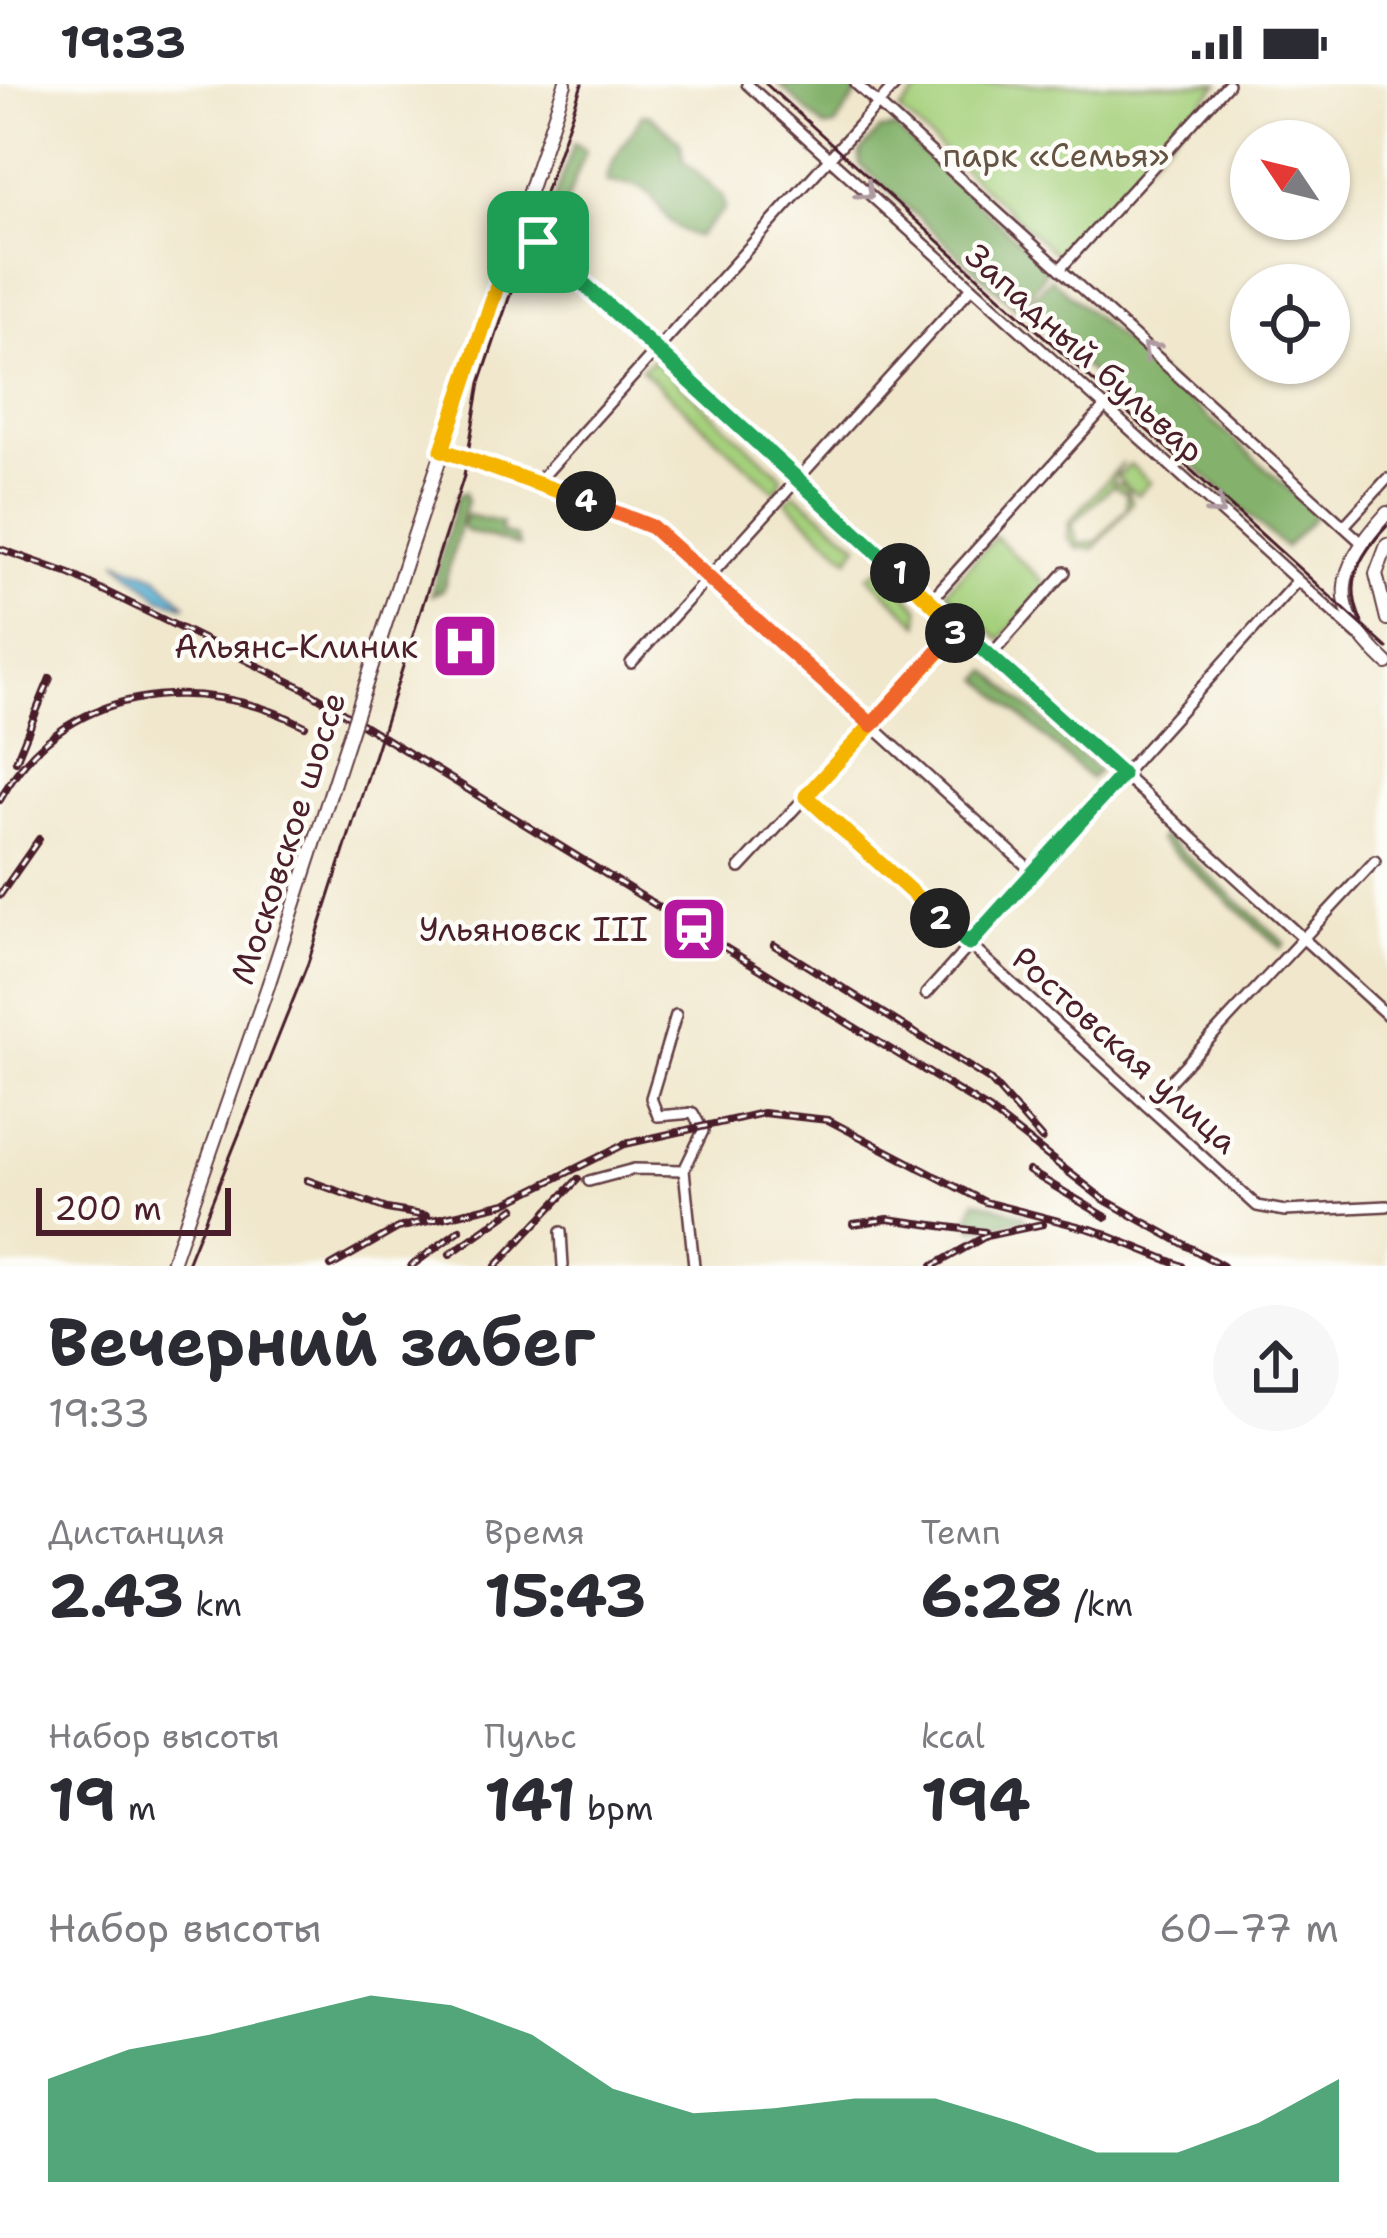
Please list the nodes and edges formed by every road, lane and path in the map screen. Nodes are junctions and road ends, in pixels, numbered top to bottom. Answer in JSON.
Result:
{"nodes":[{"id":1,"x":565,"y":84,"type":"edge"},
{"id":2,"x":747,"y":84,"type":"edge"},
{"id":3,"x":856,"y":84,"type":"edge"},
{"id":4,"x":896,"y":84,"type":"edge"},
{"id":5,"x":1228,"y":84,"type":"edge"},
{"id":6,"x":878,"y":104,"type":"junction"},
{"id":7,"x":829,"y":158,"type":"junction"},
{"id":8,"x":518,"y":224,"type":"junction"},
{"id":9,"x":1060,"y":268,"type":"junction"},
{"id":10,"x":972,"y":287,"type":"junction"},
{"id":11,"x":655,"y":350,"type":"junction"},
{"id":12,"x":1105,"y":407,"type":"junction"},
{"id":13,"x":442,"y":450,"type":"junction"},
{"id":14,"x":1387,"y":479,"type":"edge"},
{"id":15,"x":798,"y":482,"type":"junction"},
{"id":16,"x":537,"y":483,"type":"junction"},
{"id":17,"x":1387,"y":513,"type":"edge"},
{"id":18,"x":1344,"y":526,"type":"junction"},
{"id":19,"x":1372,"y":530,"type":"junction"},
{"id":20,"x":1378,"y":550,"type":"edge"},
{"id":21,"x":1065,"y":572,"type":"dead end"},
{"id":22,"x":708,"y":578,"type":"junction"},
{"id":23,"x":1297,"y":581,"type":"junction"},
{"id":24,"x":930,"y":601,"type":"junction"},
{"id":25,"x":1387,"y":620,"type":"edge"},
{"id":26,"x":960,"y":629,"type":"junction"},
{"id":27,"x":1358,"y":636,"type":"junction"},
{"id":28,"x":990,"y":656,"type":"junction"},
{"id":29,"x":631,"y":663,"type":"dead end"},
{"id":30,"x":1387,"y":663,"type":"edge"},
{"id":31,"x":872,"y":725,"type":"junction"},
{"id":32,"x":1122,"y":775,"type":"junction"},
{"id":33,"x":806,"y":796,"type":"junction"},
{"id":34,"x":1375,"y":861,"type":"dead end"},
{"id":35,"x":740,"y":868,"type":"dead end"},
{"id":36,"x":1033,"y":872,"type":"junction"},
{"id":37,"x":1301,"y":937,"type":"junction"},
{"id":38,"x":969,"y":944,"type":"junction"},
{"id":39,"x":926,"y":994,"type":"dead end"},
{"id":40,"x":676,"y":1015,"type":"dead end"},
{"id":41,"x":1387,"y":1015,"type":"edge"},
{"id":42,"x":1147,"y":1106,"type":"junction"},
{"id":43,"x":684,"y":1170,"type":"junction"},
{"id":44,"x":589,"y":1180,"type":"dead end"},
{"id":45,"x":1387,"y":1206,"type":"edge"},
{"id":46,"x":562,"y":1232,"type":"dead end"},
{"id":47,"x":171,"y":1266,"type":"edge"},
{"id":48,"x":563,"y":1266,"type":"edge"},
{"id":49,"x":694,"y":1266,"type":"edge"}],
"edges":[{"from":1,"to":8,"type":"main road","name":"Московское шоссе"},
{"from":2,"to":7,"type":"street","name":"Западный бульвар"},
{"from":3,"to":6,"type":"street","name":"Западный бульвар"},
{"from":4,"to":6,"type":"street"},
{"from":5,"to":9,"type":"street"},
{"from":6,"to":7,"type":"street"},
{"from":6,"to":9,"type":"street","name":"Западный бульвар"},
{"from":7,"to":10,"type":"street","name":"Западный бульвар","one_way":true},
{"from":7,"to":11,"type":"street"},
{"from":8,"to":11,"type":"street"},
{"from":8,"to":13,"type":"main road","name":"Московское шоссе"},
{"from":18,"to":9,"type":"street","name":"Западный бульвар","one_way":true},
{"from":10,"to":12,"type":"street","name":"Западный бульвар"},
{"from":10,"to":15,"type":"street"},
{"from":11,"to":15,"type":"street"},
{"from":11,"to":16,"type":"street"},
{"from":12,"to":23,"type":"street","name":"Западный бульвар","one_way":true},
{"from":12,"to":24,"type":"street"},
{"from":13,"to":16,"type":"street"},
{"from":13,"to":47,"type":"main road","name":"Московское шоссе","bridge":true},
{"from":14,"to":18,"type":"street"},
{"from":15,"to":22,"type":"street"},
{"from":15,"to":24,"type":"street"},
{"from":16,"to":22,"type":"street"},
{"from":17,"to":19,"type":"main road"},
{"from":18,"to":20,"type":"street","name":"Западный бульвар"},
{"from":19,"to":20,"type":"main road"},
{"from":19,"to":20,"type":"street"},
{"from":20,"to":25,"type":"main road"},
{"from":20,"to":27,"type":"main road"},
{"from":21,"to":28,"type":"street"},
{"from":22,"to":29,"type":"street"},
{"from":22,"to":31,"type":"street"},
{"from":23,"to":27,"type":"street","name":"Западный бульвар"},
{"from":23,"to":32,"type":"street"},
{"from":24,"to":26,"type":"street"},
{"from":26,"to":28,"type":"street"},
{"from":26,"to":31,"type":"street"},
{"from":27,"to":30,"type":"main road","name":"Западный бульвар"},
{"from":28,"to":32,"type":"street"},
{"from":31,"to":33,"type":"street"},
{"from":31,"to":36,"type":"street"},
{"from":32,"to":36,"type":"street"},
{"from":32,"to":37,"type":"street"},
{"from":33,"to":35,"type":"street"},
{"from":33,"to":38,"type":"street","name":"Ростовская улица"},
{"from":34,"to":37,"type":"street"},
{"from":36,"to":38,"type":"street"},
{"from":37,"to":41,"type":"street"},
{"from":37,"to":42,"type":"street"},
{"from":38,"to":39,"type":"street"},
{"from":38,"to":42,"type":"street","name":"Ростовская улица"},
{"from":40,"to":43,"type":"street"},
{"from":42,"to":45,"type":"street","name":"Ростовская улица"},
{"from":43,"to":44,"type":"street"},
{"from":43,"to":49,"type":"street"},
{"from":46,"to":48,"type":"street"}]}
